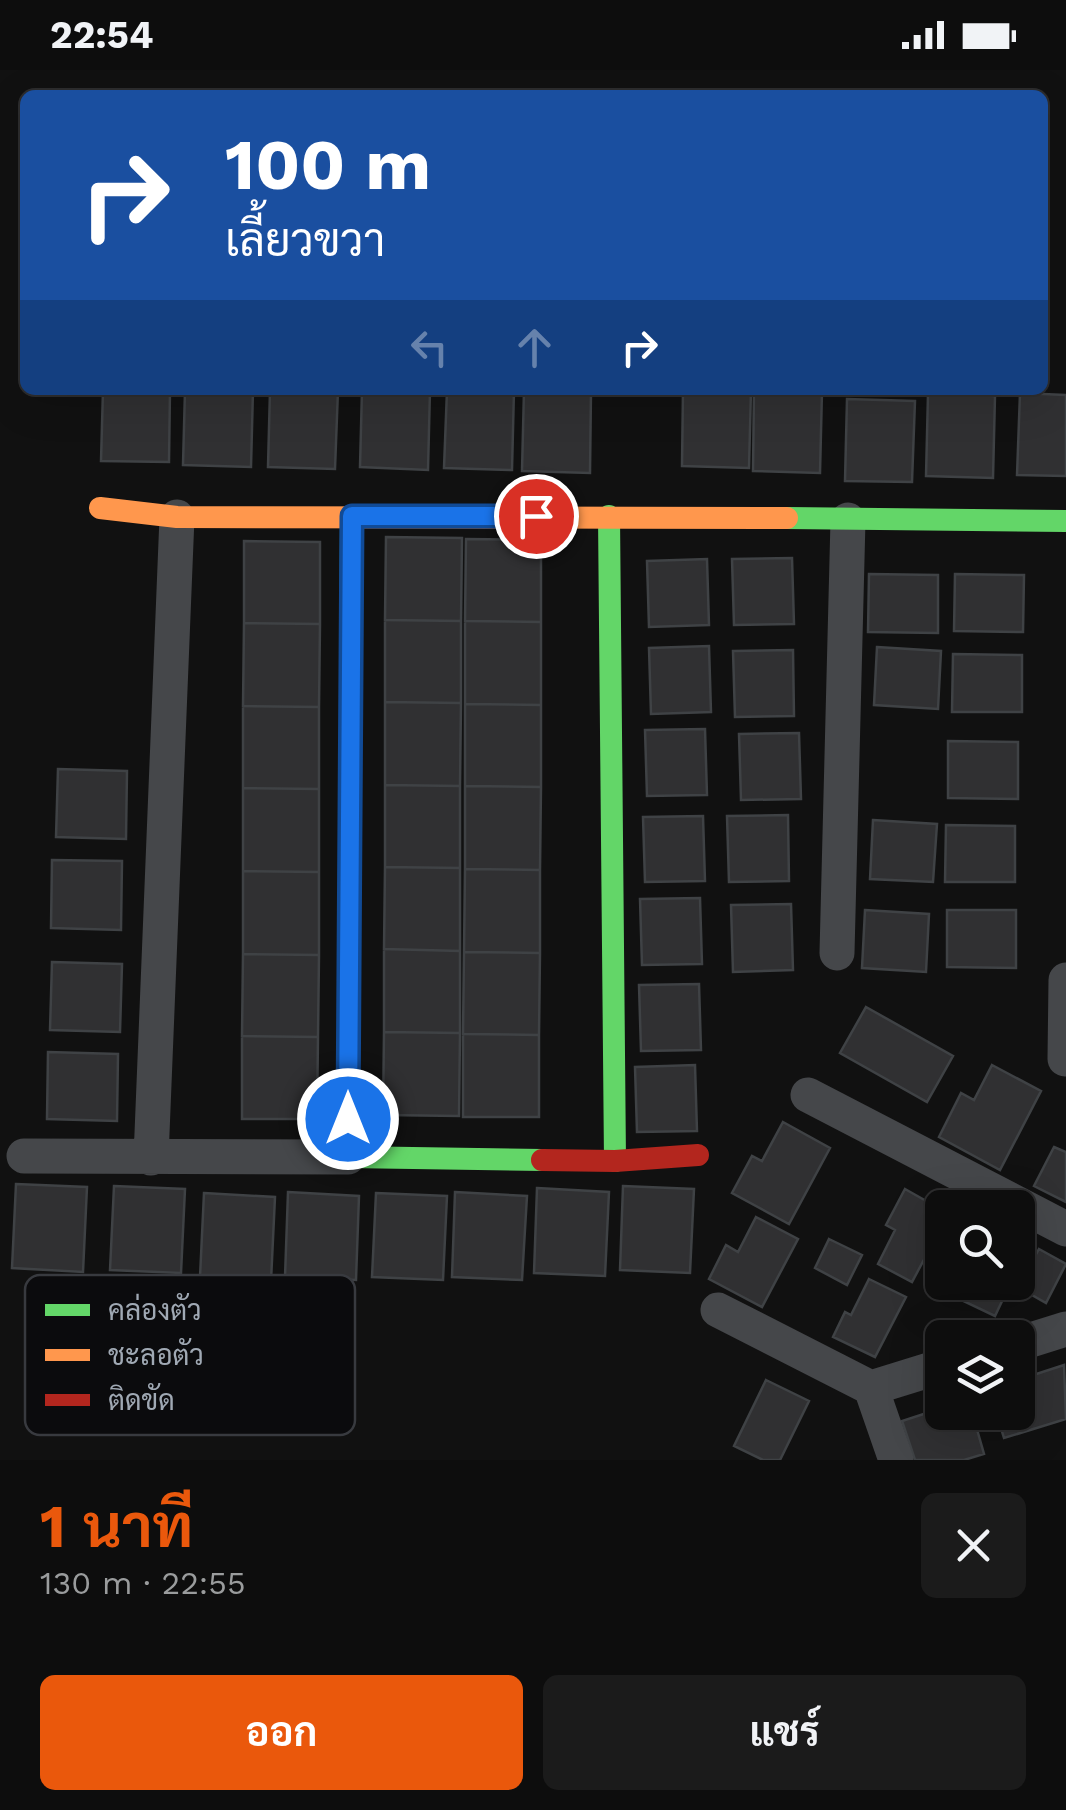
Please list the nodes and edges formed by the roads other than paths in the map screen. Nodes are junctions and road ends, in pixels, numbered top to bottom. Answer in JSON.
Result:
{"nodes":[{"id":1,"x":100,"y":508,"type":"dead end"},
{"id":2,"x":352,"y":516,"type":"junction"},
{"id":3,"x":609,"y":516,"type":"junction"},
{"id":4,"x":177,"y":517,"type":"junction"},
{"id":5,"x":848,"y":520,"type":"junction"},
{"id":6,"x":1066,"y":521,"type":"edge"},
{"id":7,"x":837,"y":952,"type":"dead end"},
{"id":8,"x":1066,"y":980,"type":"edge"},
{"id":9,"x":1065,"y":1060,"type":"edge"},
{"id":10,"x":808,"y":1095,"type":"dead end"},
{"id":11,"x":698,"y":1155,"type":"dead end"},
{"id":12,"x":24,"y":1156,"type":"dead end"},
{"id":13,"x":348,"y":1157,"type":"junction"},
{"id":14,"x":151,"y":1158,"type":"junction"},
{"id":15,"x":616,"y":1161,"type":"junction"},
{"id":16,"x":1066,"y":1229,"type":"edge"},
{"id":17,"x":718,"y":1310,"type":"dead end"},
{"id":18,"x":1066,"y":1329,"type":"edge"},
{"id":19,"x":1035,"y":1339,"type":"edge"},
{"id":20,"x":925,"y":1371,"type":"edge"},
{"id":21,"x":870,"y":1388,"type":"junction"},
{"id":22,"x":896,"y":1460,"type":"edge"}],
"edges":[{"from":1,"to":4,"type":"street"},
{"from":2,"to":3,"type":"street"},
{"from":2,"to":4,"type":"street"},
{"from":2,"to":13,"type":"street"},
{"from":3,"to":5,"type":"street"},
{"from":3,"to":15,"type":"street"},
{"from":4,"to":14,"type":"street"},
{"from":5,"to":6,"type":"street"},
{"from":5,"to":7,"type":"street"},
{"from":8,"to":9,"type":"street"},
{"from":10,"to":16,"type":"street"},
{"from":11,"to":15,"type":"street"},
{"from":12,"to":14,"type":"street"},
{"from":13,"to":14,"type":"street"},
{"from":13,"to":15,"type":"street"},
{"from":17,"to":21,"type":"street"},
{"from":18,"to":19,"type":"street"},
{"from":20,"to":21,"type":"street"},
{"from":21,"to":22,"type":"street"}]}
